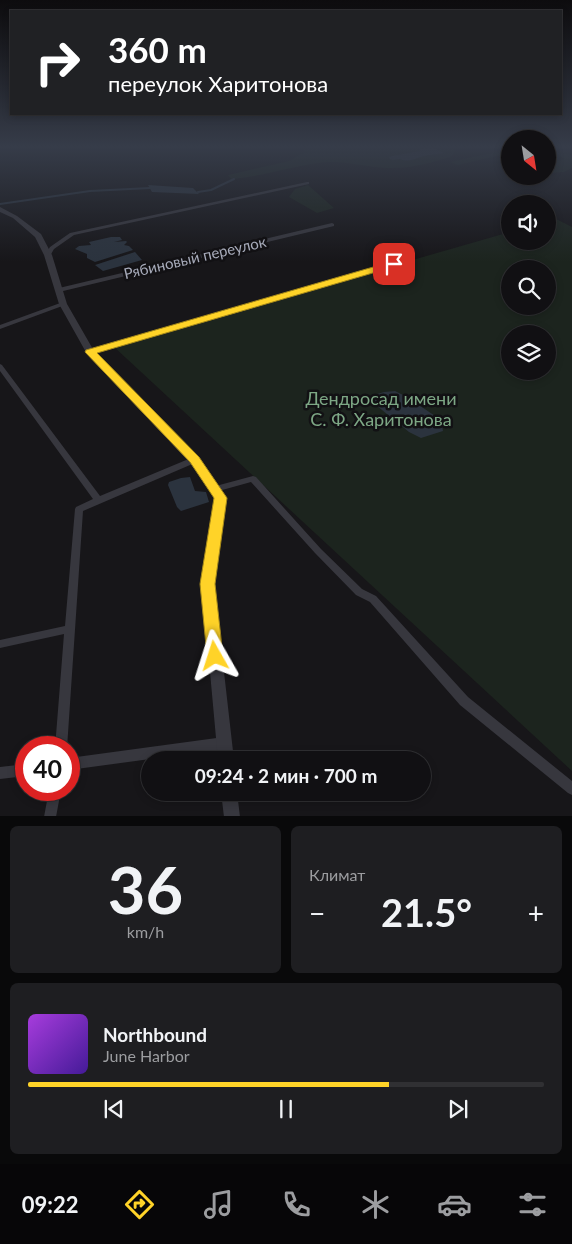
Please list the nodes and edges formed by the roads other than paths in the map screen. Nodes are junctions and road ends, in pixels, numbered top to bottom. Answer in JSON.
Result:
{"nodes":[{"id":1,"x":293,"y":186,"type":"edge"},
{"id":2,"x":0,"y":209,"type":"edge"},
{"id":3,"x":332,"y":225,"type":"dead end"},
{"id":4,"x":48,"y":255,"type":"junction"},
{"id":5,"x":394,"y":264,"type":"dead end"},
{"id":6,"x":59,"y":290,"type":"junction"},
{"id":7,"x":62,"y":304,"type":"junction"},
{"id":8,"x":0,"y":327,"type":"edge"},
{"id":9,"x":90,"y":352,"type":"junction"},
{"id":10,"x":0,"y":366,"type":"edge"},
{"id":11,"x":194,"y":460,"type":"junction"},
{"id":12,"x":215,"y":489,"type":"junction"},
{"id":13,"x":99,"y":501,"type":"junction"},
{"id":14,"x":70,"y":629,"type":"junction"},
{"id":15,"x":0,"y":644,"type":"edge"},
{"id":16,"x":62,"y":736,"type":"edge"},
{"id":17,"x":224,"y":743,"type":"junction"},
{"id":18,"x":225,"y":751,"type":"edge"},
{"id":19,"x":80,"y":763,"type":"edge"},
{"id":20,"x":15,"y":771,"type":"edge"},
{"id":21,"x":0,"y":773,"type":"edge"},
{"id":22,"x":572,"y":789,"type":"edge"},
{"id":23,"x":52,"y":801,"type":"edge"},
{"id":24,"x":230,"y":801,"type":"edge"},
{"id":25,"x":50,"y":816,"type":"edge"},
{"id":26,"x":232,"y":816,"type":"edge"}],
"edges":[{"from":1,"to":4,"type":"street"},
{"from":2,"to":4,"type":"street"},
{"from":3,"to":6,"type":"street","name":"Рябиновый переулок"},
{"from":4,"to":6,"type":"street"},
{"from":5,"to":9,"type":"street"},
{"from":6,"to":7,"type":"street"},
{"from":7,"to":8,"type":"street"},
{"from":7,"to":9,"type":"street"},
{"from":9,"to":11,"type":"street"},
{"from":10,"to":13,"type":"street"},
{"from":11,"to":12,"type":"street"},
{"from":11,"to":13,"type":"street"},
{"from":12,"to":17,"type":"street"},
{"from":12,"to":22,"type":"street"},
{"from":13,"to":14,"type":"street"},
{"from":14,"to":15,"type":"street"},
{"from":14,"to":16,"type":"street"},
{"from":17,"to":18,"type":"street"},
{"from":17,"to":19,"type":"street"},
{"from":20,"to":21,"type":"street"},
{"from":23,"to":25,"type":"street"},
{"from":24,"to":26,"type":"street"}]}
